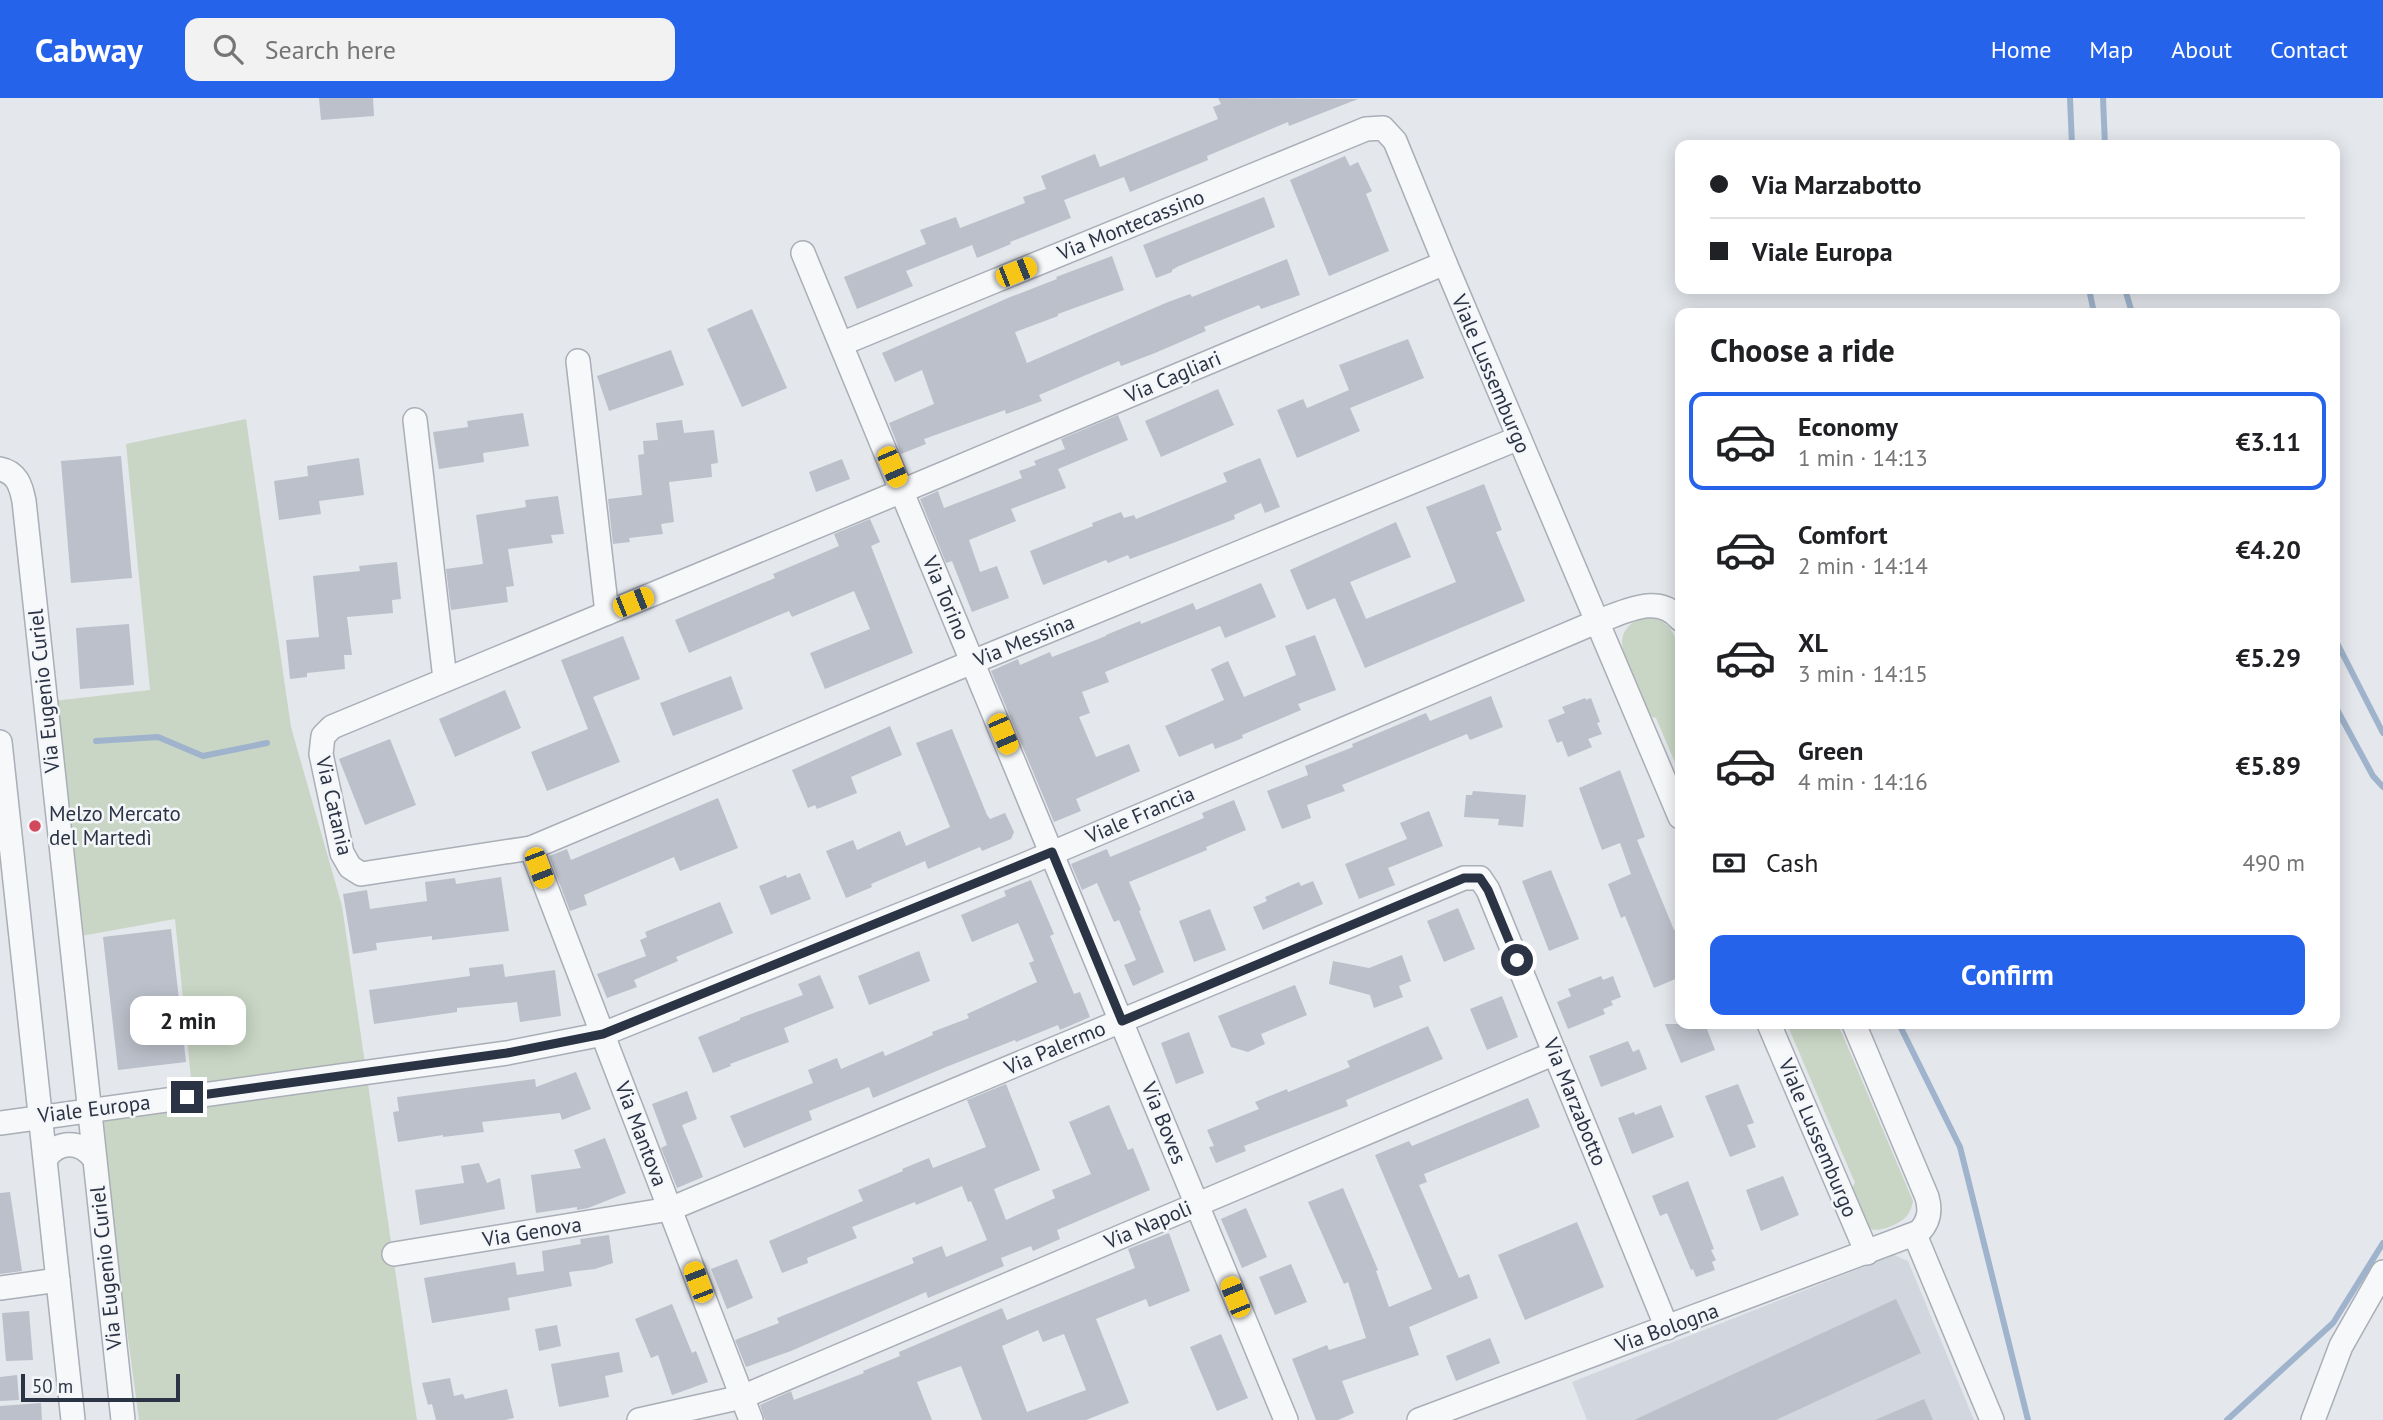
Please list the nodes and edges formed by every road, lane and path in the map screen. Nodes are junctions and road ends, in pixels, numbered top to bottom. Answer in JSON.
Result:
{"nodes":[{"id":1,"x":1382,"y":128,"type":"joint"},
{"id":2,"x":803,"y":253,"type":"dead end"},
{"id":3,"x":1445,"y":263,"type":"junction"},
{"id":4,"x":841,"y":344,"type":"junction"},
{"id":5,"x":578,"y":361,"type":"dead end"},
{"id":6,"x":415,"y":421,"type":"dead end"},
{"id":7,"x":1519,"y":438,"type":"junction"},
{"id":8,"x":8,"y":473,"type":"edge"},
{"id":9,"x":902,"y":491,"type":"junction"},
{"id":10,"x":607,"y":613,"type":"junction"},
{"id":11,"x":1675,"y":616,"type":"edge"},
{"id":12,"x":1596,"y":622,"type":"junction"},
{"id":13,"x":973,"y":662,"type":"junction"},
{"id":14,"x":446,"y":679,"type":"junction"},
{"id":15,"x":0,"y":742,"type":"edge"},
{"id":16,"x":1675,"y":805,"type":"edge"},
{"id":17,"x":531,"y":848,"type":"junction"},
{"id":18,"x":1052,"y":852,"type":"junction"},
{"id":19,"x":1480,"y":878,"type":"joint"},
{"id":20,"x":1122,"y":1021,"type":"junction"},
{"id":21,"x":1771,"y":1029,"type":"edge"},
{"id":22,"x":1856,"y":1029,"type":"edge"},
{"id":23,"x":603,"y":1034,"type":"junction"},
{"id":24,"x":1555,"y":1053,"type":"junction"},
{"id":25,"x":88,"y":1110,"type":"junction"},
{"id":26,"x":41,"y":1115,"type":"junction"},
{"id":27,"x":0,"y":1123,"type":"edge"},
{"id":28,"x":93,"y":1157,"type":"junction"},
{"id":29,"x":46,"y":1158,"type":"junction"},
{"id":30,"x":1198,"y":1204,"type":"junction"},
{"id":31,"x":670,"y":1209,"type":"junction"},
{"id":32,"x":1914,"y":1235,"type":"junction"},
{"id":33,"x":1867,"y":1253,"type":"junction"},
{"id":34,"x":394,"y":1254,"type":"dead end"},
{"id":35,"x":2383,"y":1272,"type":"edge"},
{"id":36,"x":58,"y":1280,"type":"junction"},
{"id":37,"x":0,"y":1288,"type":"edge"},
{"id":38,"x":1667,"y":1328,"type":"junction"},
{"id":39,"x":742,"y":1397,"type":"junction"},
{"id":40,"x":73,"y":1420,"type":"edge"},
{"id":41,"x":123,"y":1420,"type":"edge"},
{"id":42,"x":639,"y":1420,"type":"edge"},
{"id":43,"x":751,"y":1420,"type":"edge"},
{"id":44,"x":1286,"y":1420,"type":"edge"},
{"id":45,"x":1419,"y":1420,"type":"edge"},
{"id":46,"x":1992,"y":1420,"type":"edge"},
{"id":47,"x":2313,"y":1420,"type":"edge"}],
"edges":[{"from":1,"to":3,"type":"street","name":"Viale Lussemburgo"},
{"from":1,"to":4,"type":"street","name":"Via Montecassino"},
{"from":2,"to":4,"type":"street","name":"Via Torino"},
{"from":3,"to":7,"type":"street","name":"Viale Lussemburgo"},
{"from":3,"to":9,"type":"street","name":"Via Cagliari"},
{"from":4,"to":9,"type":"street","name":"Via Torino"},
{"from":5,"to":10,"type":"street"},
{"from":6,"to":14,"type":"street"},
{"from":7,"to":12,"type":"street","name":"Viale Lussemburgo"},
{"from":7,"to":13,"type":"street","name":"Via Messina"},
{"from":8,"to":25,"type":"street","name":"Via Eugenio Curiel"},
{"from":9,"to":10,"type":"street","name":"Via Catania"},
{"from":9,"to":13,"type":"street","name":"Via Torino"},
{"from":10,"to":14,"type":"street","name":"Via Catania"},
{"from":11,"to":12,"type":"street"},
{"from":12,"to":16,"type":"street","name":"Viale Lussemburgo"},
{"from":12,"to":18,"type":"street","name":"Viale Francia"},
{"from":13,"to":17,"type":"street","name":"Via Messina"},
{"from":13,"to":18,"type":"street","name":"Via Torino"},
{"from":14,"to":17,"type":"street","name":"Via Catania"},
{"from":15,"to":26,"type":"street"},
{"from":17,"to":23,"type":"street","name":"Via Mantova"},
{"from":18,"to":20,"type":"street","name":"Via Torino"},
{"from":18,"to":23,"type":"street","name":"Viale Francia"},
{"from":19,"to":20,"type":"street","name":"Via Palermo"},
{"from":19,"to":24,"type":"street","name":"Via Marzabotto"},
{"from":20,"to":30,"type":"street","name":"Via Boves"},
{"from":20,"to":31,"type":"street","name":"Via Palermo"},
{"from":21,"to":33,"type":"street","name":"Viale Lussemburgo"},
{"from":22,"to":32,"type":"street"},
{"from":23,"to":25,"type":"street","name":"Viale Europa"},
{"from":23,"to":31,"type":"street","name":"Via Mantova"},
{"from":24,"to":30,"type":"street","name":"Via Napoli"},
{"from":24,"to":38,"type":"street","name":"Via Marzabotto"},
{"from":25,"to":26,"type":"street","name":"Viale Europa"},
{"from":25,"to":28,"type":"street","name":"Via Eugenio Curiel"},
{"from":26,"to":27,"type":"street","name":"Viale Europa"},
{"from":26,"to":29,"type":"street"},
{"from":28,"to":29,"type":"street","name":"Via Eugenio Curiel"},
{"from":28,"to":41,"type":"street","name":"Via Eugenio Curiel"},
{"from":29,"to":36,"type":"street"},
{"from":30,"to":39,"type":"street","name":"Via Napoli"},
{"from":30,"to":44,"type":"street","name":"Via Boves"},
{"from":31,"to":34,"type":"street","name":"Via Genova"},
{"from":31,"to":39,"type":"street","name":"Via Mantova"},
{"from":32,"to":33,"type":"street","name":"Via Bologna"},
{"from":32,"to":46,"type":"street"},
{"from":33,"to":38,"type":"street","name":"Via Bologna"},
{"from":35,"to":47,"type":"street"},
{"from":36,"to":37,"type":"street"},
{"from":36,"to":40,"type":"street"},
{"from":38,"to":45,"type":"street","name":"Via Bologna"},
{"from":39,"to":42,"type":"street","name":"Via Napoli"},
{"from":39,"to":43,"type":"street","name":"Via Mantova"}]}
